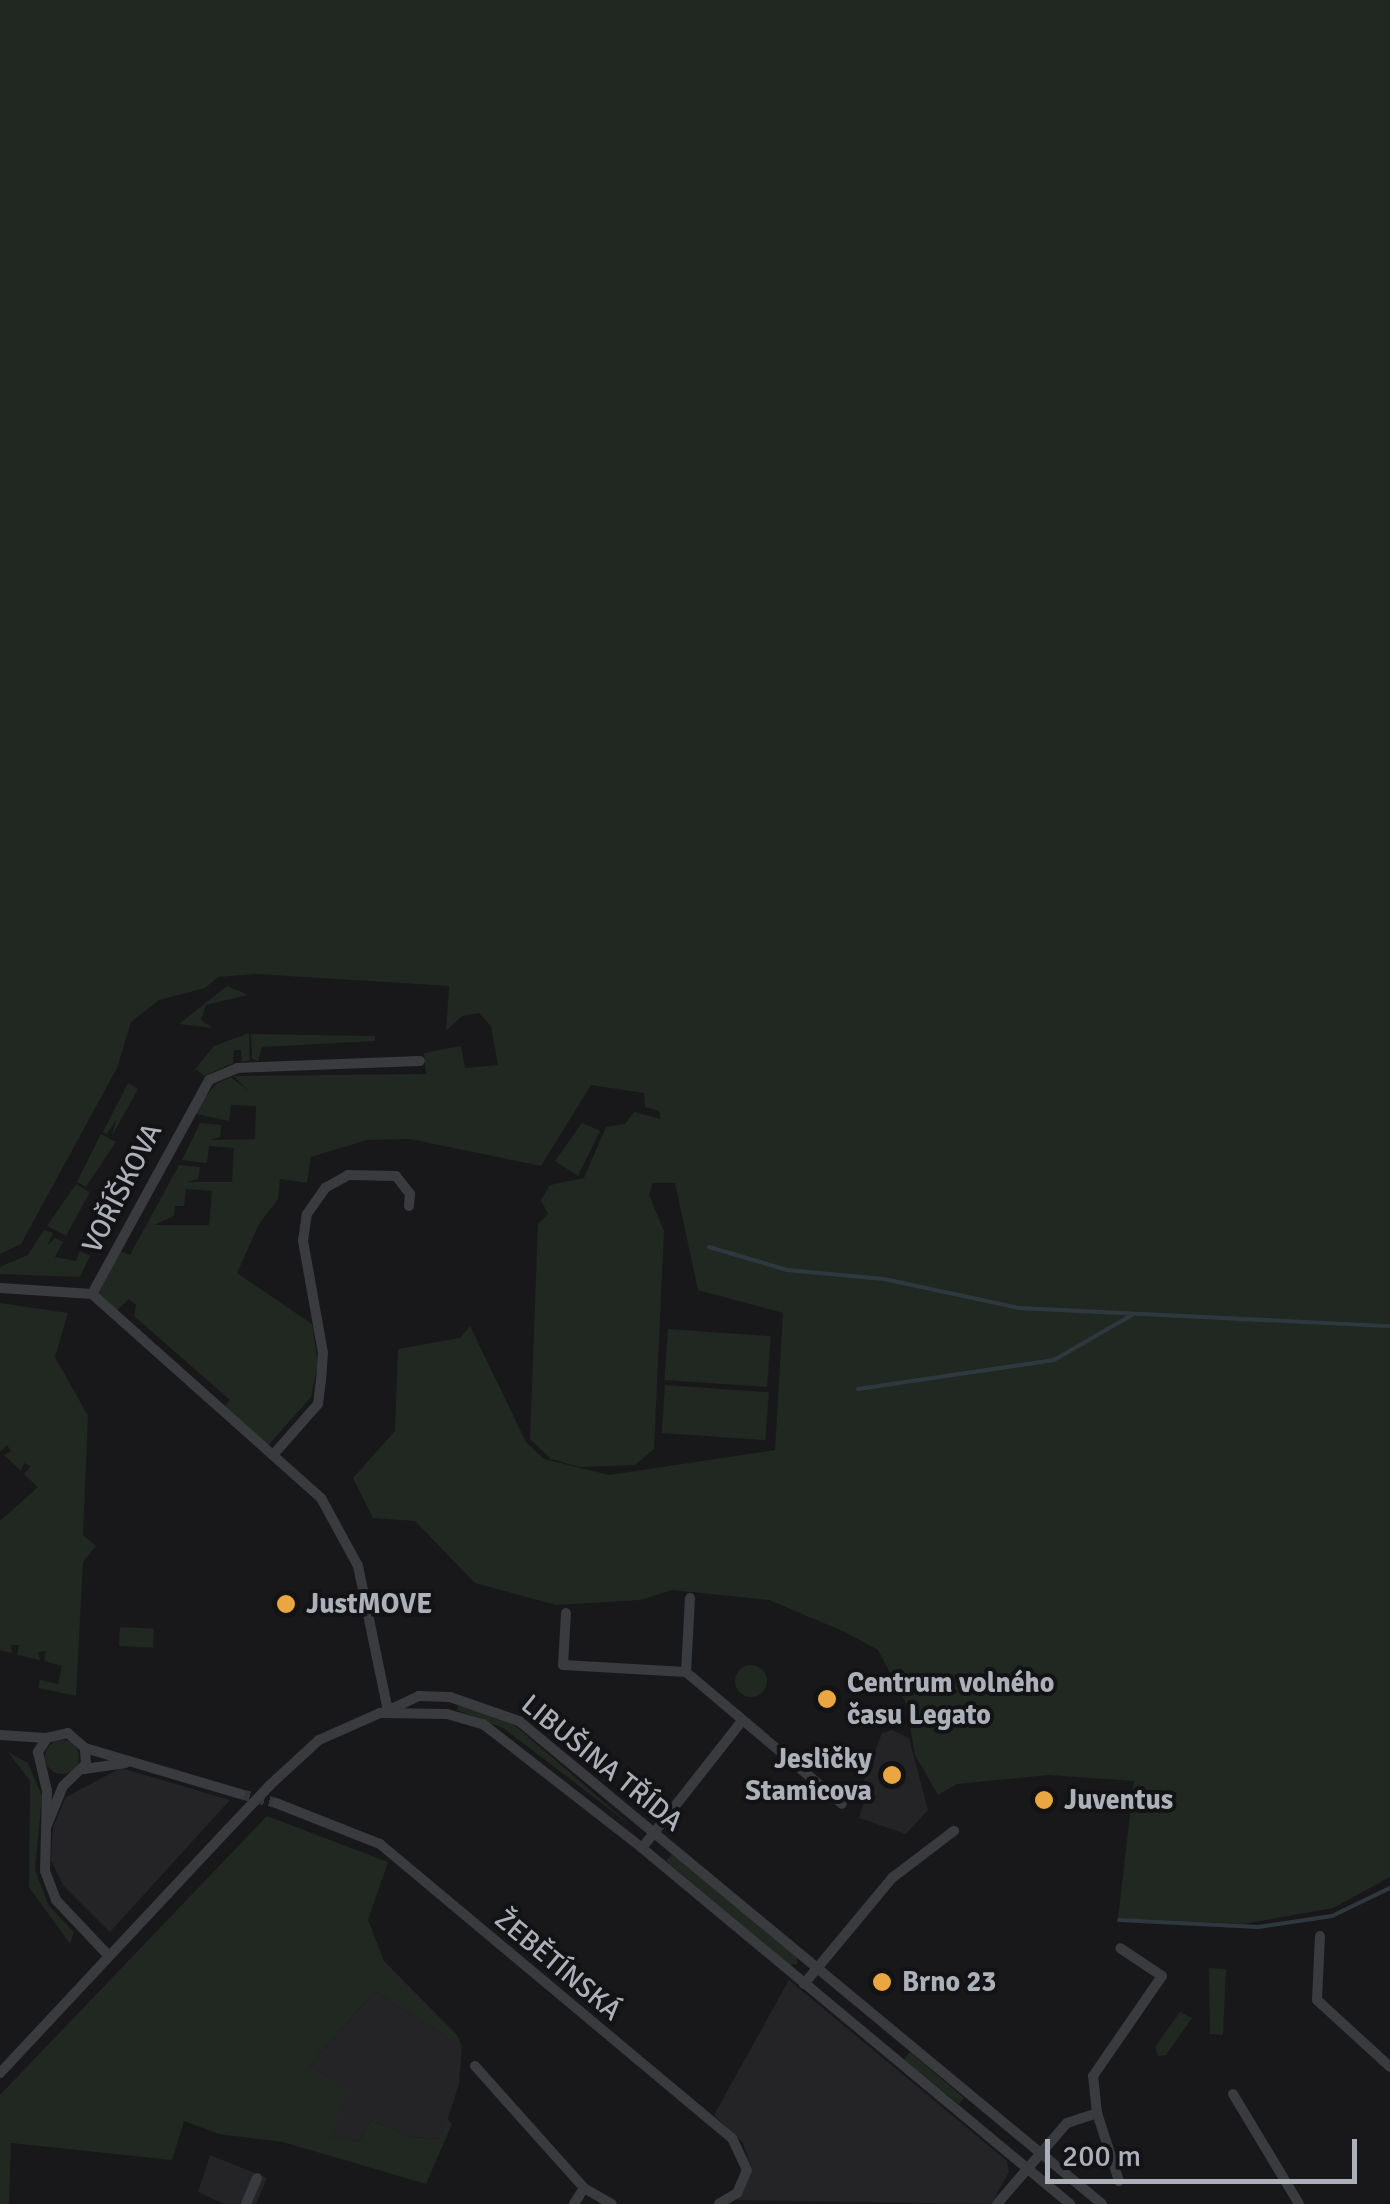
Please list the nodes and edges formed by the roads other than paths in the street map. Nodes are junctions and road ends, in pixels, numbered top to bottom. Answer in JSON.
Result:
{"nodes":[{"id":1,"x":420,"y":1061,"type":"dead end"},
{"id":2,"x":409,"y":1206,"type":"dead end"},
{"id":3,"x":0,"y":1288,"type":"edge"},
{"id":4,"x":92,"y":1294,"type":"junction"},
{"id":5,"x":273,"y":1455,"type":"junction"},
{"id":6,"x":690,"y":1598,"type":"dead end"},
{"id":7,"x":566,"y":1613,"type":"dead end"},
{"id":8,"x":686,"y":1672,"type":"junction"},
{"id":9,"x":388,"y":1711,"type":"junction"},
{"id":10,"x":742,"y":1721,"type":"junction"},
{"id":11,"x":0,"y":1735,"type":"edge"},
{"id":12,"x":46,"y":1738,"type":"junction"},
{"id":13,"x":19,"y":1739,"type":"junction"},
{"id":14,"x":85,"y":1748,"type":"junction"},
{"id":15,"x":37,"y":1756,"type":"junction"},
{"id":16,"x":132,"y":1763,"type":"junction"},
{"id":17,"x":84,"y":1769,"type":"junction"},
{"id":18,"x":44,"y":1774,"type":"junction"},
{"id":19,"x":68,"y":1781,"type":"junction"},
{"id":20,"x":240,"y":1794,"type":"tunnel mouth"},
{"id":21,"x":276,"y":1802,"type":"tunnel mouth"},
{"id":22,"x":842,"y":1804,"type":"dead end"},
{"id":23,"x":47,"y":1825,"type":"junction"},
{"id":24,"x":954,"y":1831,"type":"dead end"},
{"id":25,"x":654,"y":1833,"type":"junction"},
{"id":26,"x":642,"y":1848,"type":"junction"},
{"id":27,"x":1320,"y":1936,"type":"dead end"},
{"id":28,"x":1120,"y":1948,"type":"dead end"},
{"id":29,"x":110,"y":1956,"type":"junction"},
{"id":30,"x":817,"y":1968,"type":"junction"},
{"id":31,"x":804,"y":1984,"type":"junction"},
{"id":32,"x":475,"y":2066,"type":"dead end"},
{"id":33,"x":1390,"y":2067,"type":"edge"},
{"id":34,"x":0,"y":2074,"type":"edge"},
{"id":35,"x":1234,"y":2094,"type":"dead end"},
{"id":36,"x":1097,"y":2113,"type":"junction"},
{"id":37,"x":1041,"y":2153,"type":"junction"},
{"id":38,"x":1027,"y":2170,"type":"junction"},
{"id":39,"x":257,"y":2178,"type":"dead end"},
{"id":40,"x":1119,"y":2181,"type":"dead end"},
{"id":41,"x":584,"y":2188,"type":"junction"},
{"id":42,"x":246,"y":2204,"type":"edge"},
{"id":43,"x":574,"y":2204,"type":"edge"},
{"id":44,"x":612,"y":2204,"type":"edge"},
{"id":45,"x":719,"y":2204,"type":"edge"},
{"id":46,"x":996,"y":2204,"type":"edge"},
{"id":47,"x":1070,"y":2204,"type":"edge"},
{"id":48,"x":1102,"y":2204,"type":"edge"},
{"id":49,"x":1299,"y":2204,"type":"edge"}],
"edges":[{"from":1,"to":4,"type":"street","name":"VOŘÍŠKOVA"},
{"from":2,"to":5,"type":"street"},
{"from":3,"to":4,"type":"street"},
{"from":4,"to":5,"type":"street","name":"VOŘÍŠKOVA"},
{"from":5,"to":9,"type":"street","name":"VOŘÍŠKOVA"},
{"from":6,"to":8,"type":"street"},
{"from":7,"to":8,"type":"street"},
{"from":8,"to":10,"type":"street"},
{"from":9,"to":25,"type":"street","name":"LIBUŠINA TŘÍDA"},
{"from":9,"to":26,"type":"street","name":"LIBUŠINA TŘÍDA"},
{"from":9,"to":29,"type":"street","bridge":true},
{"from":10,"to":22,"type":"street"},
{"from":10,"to":25,"type":"street"},
{"from":11,"to":13,"type":"street"},
{"from":12,"to":13,"type":"street"},
{"from":12,"to":14,"type":"street"},
{"from":12,"to":15,"type":"street"},
{"from":13,"to":15,"type":"street"},
{"from":14,"to":16,"type":"street"},
{"from":14,"to":17,"type":"street"},
{"from":15,"to":18,"type":"street"},
{"from":16,"to":17,"type":"street"},
{"from":16,"to":20,"type":"street"},
{"from":17,"to":19,"type":"street"},
{"from":18,"to":19,"type":"street"},
{"from":18,"to":23,"type":"street"},
{"from":19,"to":23,"type":"street"},
{"from":21,"to":45,"type":"street","name":"ŽEBĚTÍNSKÁ"},
{"from":23,"to":29,"type":"street"},
{"from":24,"to":30,"type":"street"},
{"from":25,"to":26,"type":"street"},
{"from":25,"to":30,"type":"street","name":"LIBUŠINA TŘÍDA"},
{"from":26,"to":31,"type":"street","name":"LIBUŠINA TŘÍDA"},
{"from":27,"to":33,"type":"street"},
{"from":28,"to":36,"type":"street"},
{"from":29,"to":34,"type":"street"},
{"from":30,"to":31,"type":"street"},
{"from":30,"to":37,"type":"street","name":"LIBUŠINA TŘÍDA"},
{"from":31,"to":38,"type":"street","name":"LIBUŠINA TŘÍDA"},
{"from":32,"to":41,"type":"street"},
{"from":35,"to":49,"type":"street"},
{"from":36,"to":37,"type":"street"},
{"from":36,"to":40,"type":"street"},
{"from":37,"to":38,"type":"street"},
{"from":37,"to":48,"type":"street","name":"LIBUŠINA TŘÍDA"},
{"from":38,"to":46,"type":"street"},
{"from":38,"to":47,"type":"street","name":"LIBUŠINA TŘÍDA"},
{"from":39,"to":42,"type":"street"},
{"from":41,"to":43,"type":"street"},
{"from":41,"to":44,"type":"street"}]}
